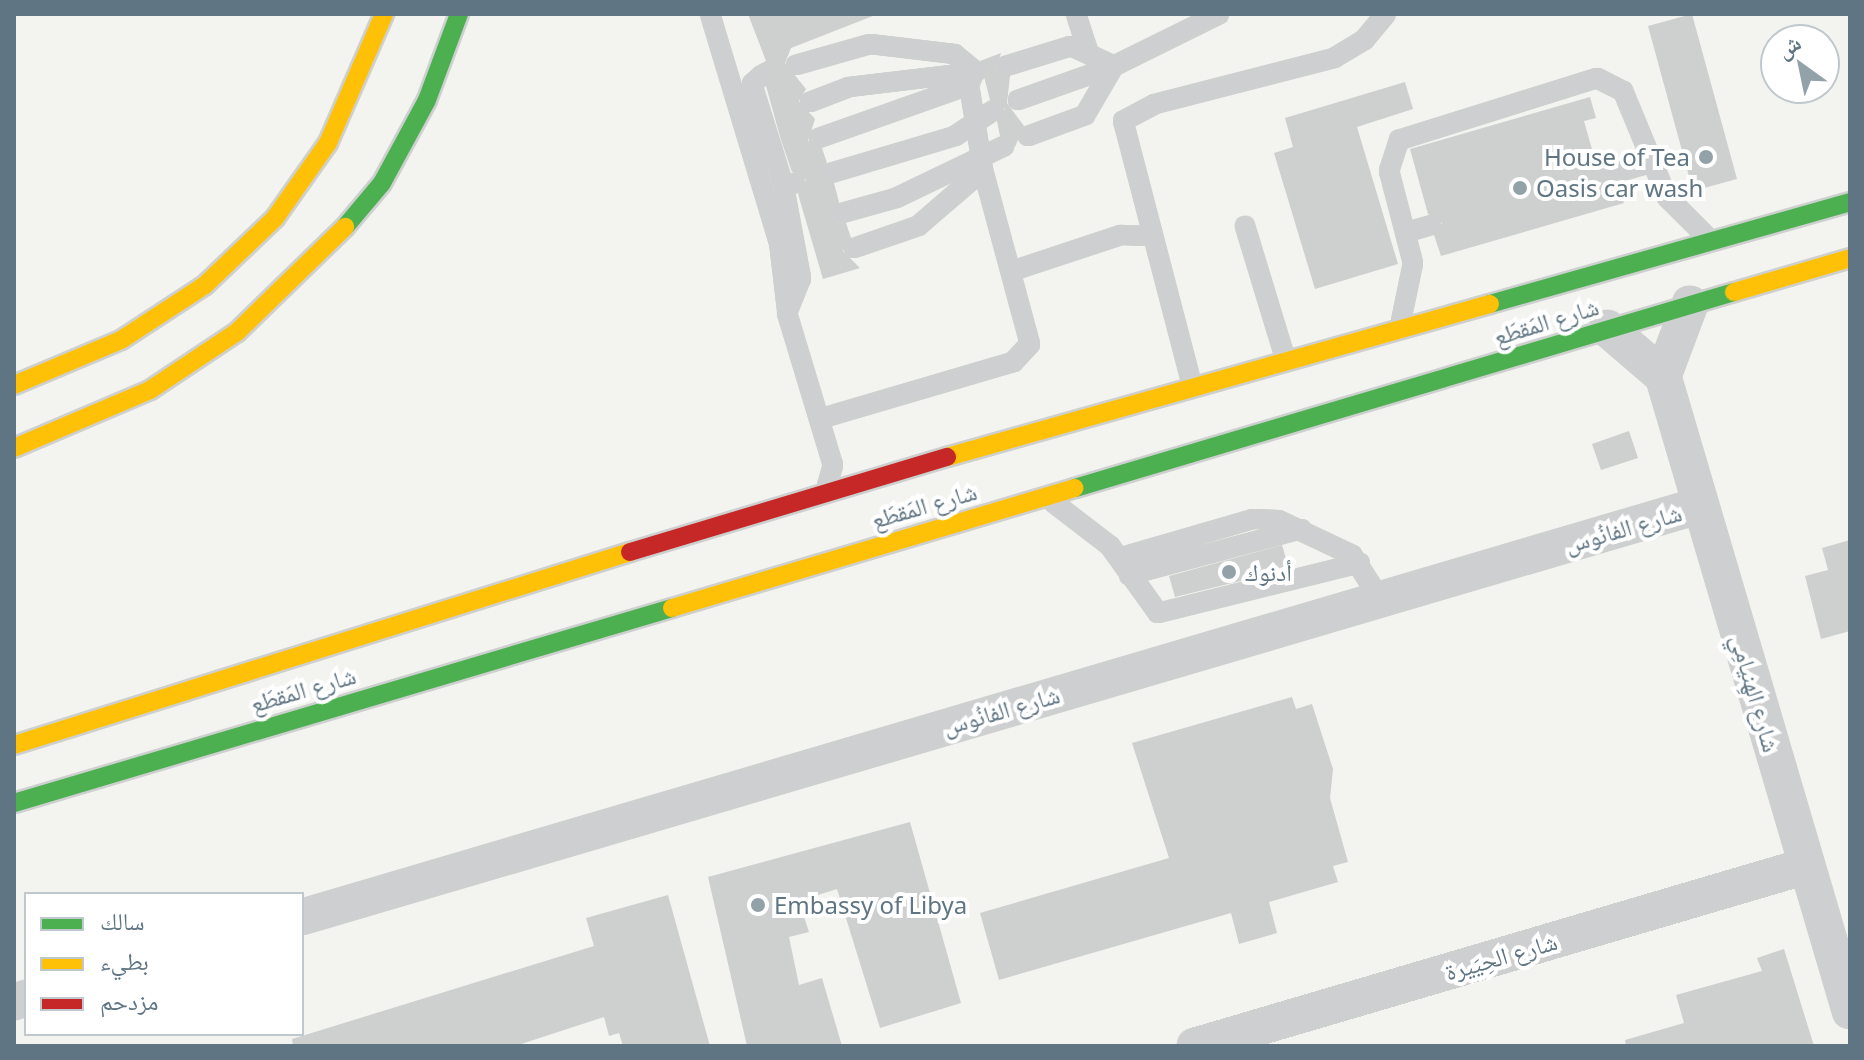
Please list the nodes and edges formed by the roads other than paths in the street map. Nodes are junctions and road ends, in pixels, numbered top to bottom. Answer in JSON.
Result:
{"nodes":[{"id":1,"x":384,"y":14,"type":"edge"},
{"id":2,"x":459,"y":14,"type":"edge"},
{"id":3,"x":710,"y":14,"type":"edge"},
{"id":4,"x":1076,"y":14,"type":"edge"},
{"id":5,"x":1219,"y":14,"type":"edge"},
{"id":6,"x":1386,"y":14,"type":"edge"},
{"id":7,"x":1088,"y":51,"type":"junction"},
{"id":8,"x":796,"y":65,"type":"dead end"},
{"id":9,"x":1006,"y":66,"type":"dead end"},
{"id":10,"x":1114,"y":66,"type":"junction"},
{"id":11,"x":762,"y":75,"type":"dead end"},
{"id":12,"x":975,"y":77,"type":"junction"},
{"id":13,"x":1018,"y":100,"type":"dead end"},
{"id":14,"x":810,"y":102,"type":"dead end"},
{"id":15,"x":994,"y":110,"type":"dead end"},
{"id":16,"x":975,"y":122,"type":"junction"},
{"id":17,"x":1028,"y":136,"type":"dead end"},
{"id":18,"x":819,"y":138,"type":"dead end"},
{"id":19,"x":1004,"y":146,"type":"dead end"},
{"id":20,"x":981,"y":162,"type":"junction"},
{"id":21,"x":1651,"y":163,"type":"junction"},
{"id":22,"x":831,"y":173,"type":"dead end"},
{"id":23,"x":1615,"y":173,"type":"dead end"},
{"id":24,"x":1850,"y":202,"type":"edge"},
{"id":25,"x":842,"y":213,"type":"dead end"},
{"id":26,"x":1431,"y":225,"type":"dead end"},
{"id":27,"x":1245,"y":226,"type":"dead end"},
{"id":28,"x":1407,"y":232,"type":"junction"},
{"id":29,"x":1149,"y":236,"type":"junction"},
{"id":30,"x":1710,"y":239,"type":"junction"},
{"id":31,"x":854,"y":248,"type":"dead end"},
{"id":32,"x":1850,"y":258,"type":"edge"},
{"id":33,"x":817,"y":259,"type":"dead end"},
{"id":34,"x":800,"y":264,"type":"junction"},
{"id":35,"x":1012,"y":271,"type":"junction"},
{"id":36,"x":1690,"y":304,"type":"junction"},
{"id":37,"x":787,"y":313,"type":"junction"},
{"id":38,"x":1399,"y":325,"type":"junction"},
{"id":39,"x":1607,"y":328,"type":"junction"},
{"id":40,"x":1285,"y":358,"type":"junction"},
{"id":41,"x":1663,"y":376,"type":"junction"},
{"id":42,"x":14,"y":385,"type":"edge"},
{"id":43,"x":1192,"y":385,"type":"junction"},
{"id":44,"x":819,"y":419,"type":"junction"},
{"id":45,"x":14,"y":448,"type":"edge"},
{"id":46,"x":826,"y":491,"type":"junction"},
{"id":47,"x":1042,"y":496,"type":"junction"},
{"id":48,"x":1701,"y":505,"type":"junction"},
{"id":49,"x":1301,"y":529,"type":"junction"},
{"id":50,"x":1119,"y":558,"type":"junction"},
{"id":51,"x":1360,"y":563,"type":"junction"},
{"id":52,"x":1129,"y":575,"type":"junction"},
{"id":53,"x":1380,"y":599,"type":"junction"},
{"id":54,"x":14,"y":745,"type":"edge"},
{"id":55,"x":14,"y":803,"type":"edge"},
{"id":56,"x":1806,"y":866,"type":"junction"},
{"id":57,"x":304,"y":916,"type":"edge"},
{"id":58,"x":1839,"y":932,"type":"edge"},
{"id":59,"x":1850,"y":1011,"type":"edge"},
{"id":60,"x":1195,"y":1046,"type":"edge"}],
"edges":[{"from":1,"to":42,"type":"main road"},
{"from":2,"to":45,"type":"main road"},
{"from":3,"to":37,"type":"lane"},
{"from":4,"to":7,"type":"lane"},
{"from":5,"to":10,"type":"lane"},
{"from":6,"to":29,"type":"lane"},
{"from":7,"to":9,"type":"lane"},
{"from":7,"to":10,"type":"lane"},
{"from":8,"to":12,"type":"lane"},
{"from":10,"to":13,"type":"lane"},
{"from":10,"to":17,"type":"lane"},
{"from":11,"to":34,"type":"lane"},
{"from":12,"to":14,"type":"lane"},
{"from":12,"to":16,"type":"lane"},
{"from":12,"to":18,"type":"lane"},
{"from":15,"to":16,"type":"lane"},
{"from":16,"to":20,"type":"lane"},
{"from":16,"to":22,"type":"lane"},
{"from":19,"to":20,"type":"lane"},
{"from":20,"to":25,"type":"lane"},
{"from":20,"to":31,"type":"lane"},
{"from":20,"to":35,"type":"lane"},
{"from":21,"to":23,"type":"lane"},
{"from":21,"to":28,"type":"lane"},
{"from":21,"to":30,"type":"lane"},
{"from":24,"to":30,"type":"main road","name":"شارع المَقطَع"},
{"from":26,"to":28,"type":"lane"},
{"from":27,"to":40,"type":"lane"},
{"from":28,"to":38,"type":"lane"},
{"from":29,"to":35,"type":"lane"},
{"from":29,"to":43,"type":"lane"},
{"from":30,"to":38,"type":"main road","name":"شارع المَقطَع"},
{"from":32,"to":36,"type":"main road","name":"شارع المَقطَع"},
{"from":33,"to":34,"type":"lane"},
{"from":34,"to":37,"type":"lane"},
{"from":35,"to":44,"type":"lane"},
{"from":36,"to":39,"type":"main road","name":"شارع المَقطَع"},
{"from":36,"to":41,"type":"street"},
{"from":37,"to":44,"type":"lane"},
{"from":38,"to":40,"type":"main road","name":"شارع المَقطَع"},
{"from":39,"to":41,"type":"street"},
{"from":39,"to":47,"type":"main road","name":"شارع المَقطَع"},
{"from":40,"to":43,"type":"main road","name":"شارع المَقطَع"},
{"from":41,"to":48,"type":"street","name":"شارع الهِنيامِي"},
{"from":43,"to":46,"type":"main road","name":"شارع المَقطَع"},
{"from":44,"to":46,"type":"lane"},
{"from":46,"to":54,"type":"main road","name":"شارع المَقطَع"},
{"from":47,"to":50,"type":"lane"},
{"from":47,"to":55,"type":"main road","name":"شارع المَقطَع"},
{"from":48,"to":53,"type":"street","name":"شارع الفانُوس"},
{"from":48,"to":56,"type":"street","name":"شارع الهِنيامِي"},
{"from":49,"to":50,"type":"lane"},
{"from":49,"to":51,"type":"lane"},
{"from":49,"to":52,"type":"lane"},
{"from":50,"to":52,"type":"lane"},
{"from":51,"to":52,"type":"lane"},
{"from":51,"to":53,"type":"lane"},
{"from":53,"to":57,"type":"street","name":"شارع الفانُوس"},
{"from":56,"to":58,"type":"street","name":"شارع الهِنيامِي"},
{"from":56,"to":60,"type":"street","name":"شارع الحِيَيرة"},
{"from":58,"to":59,"type":"street","name":"شارع الهِنيامِي"}]}
